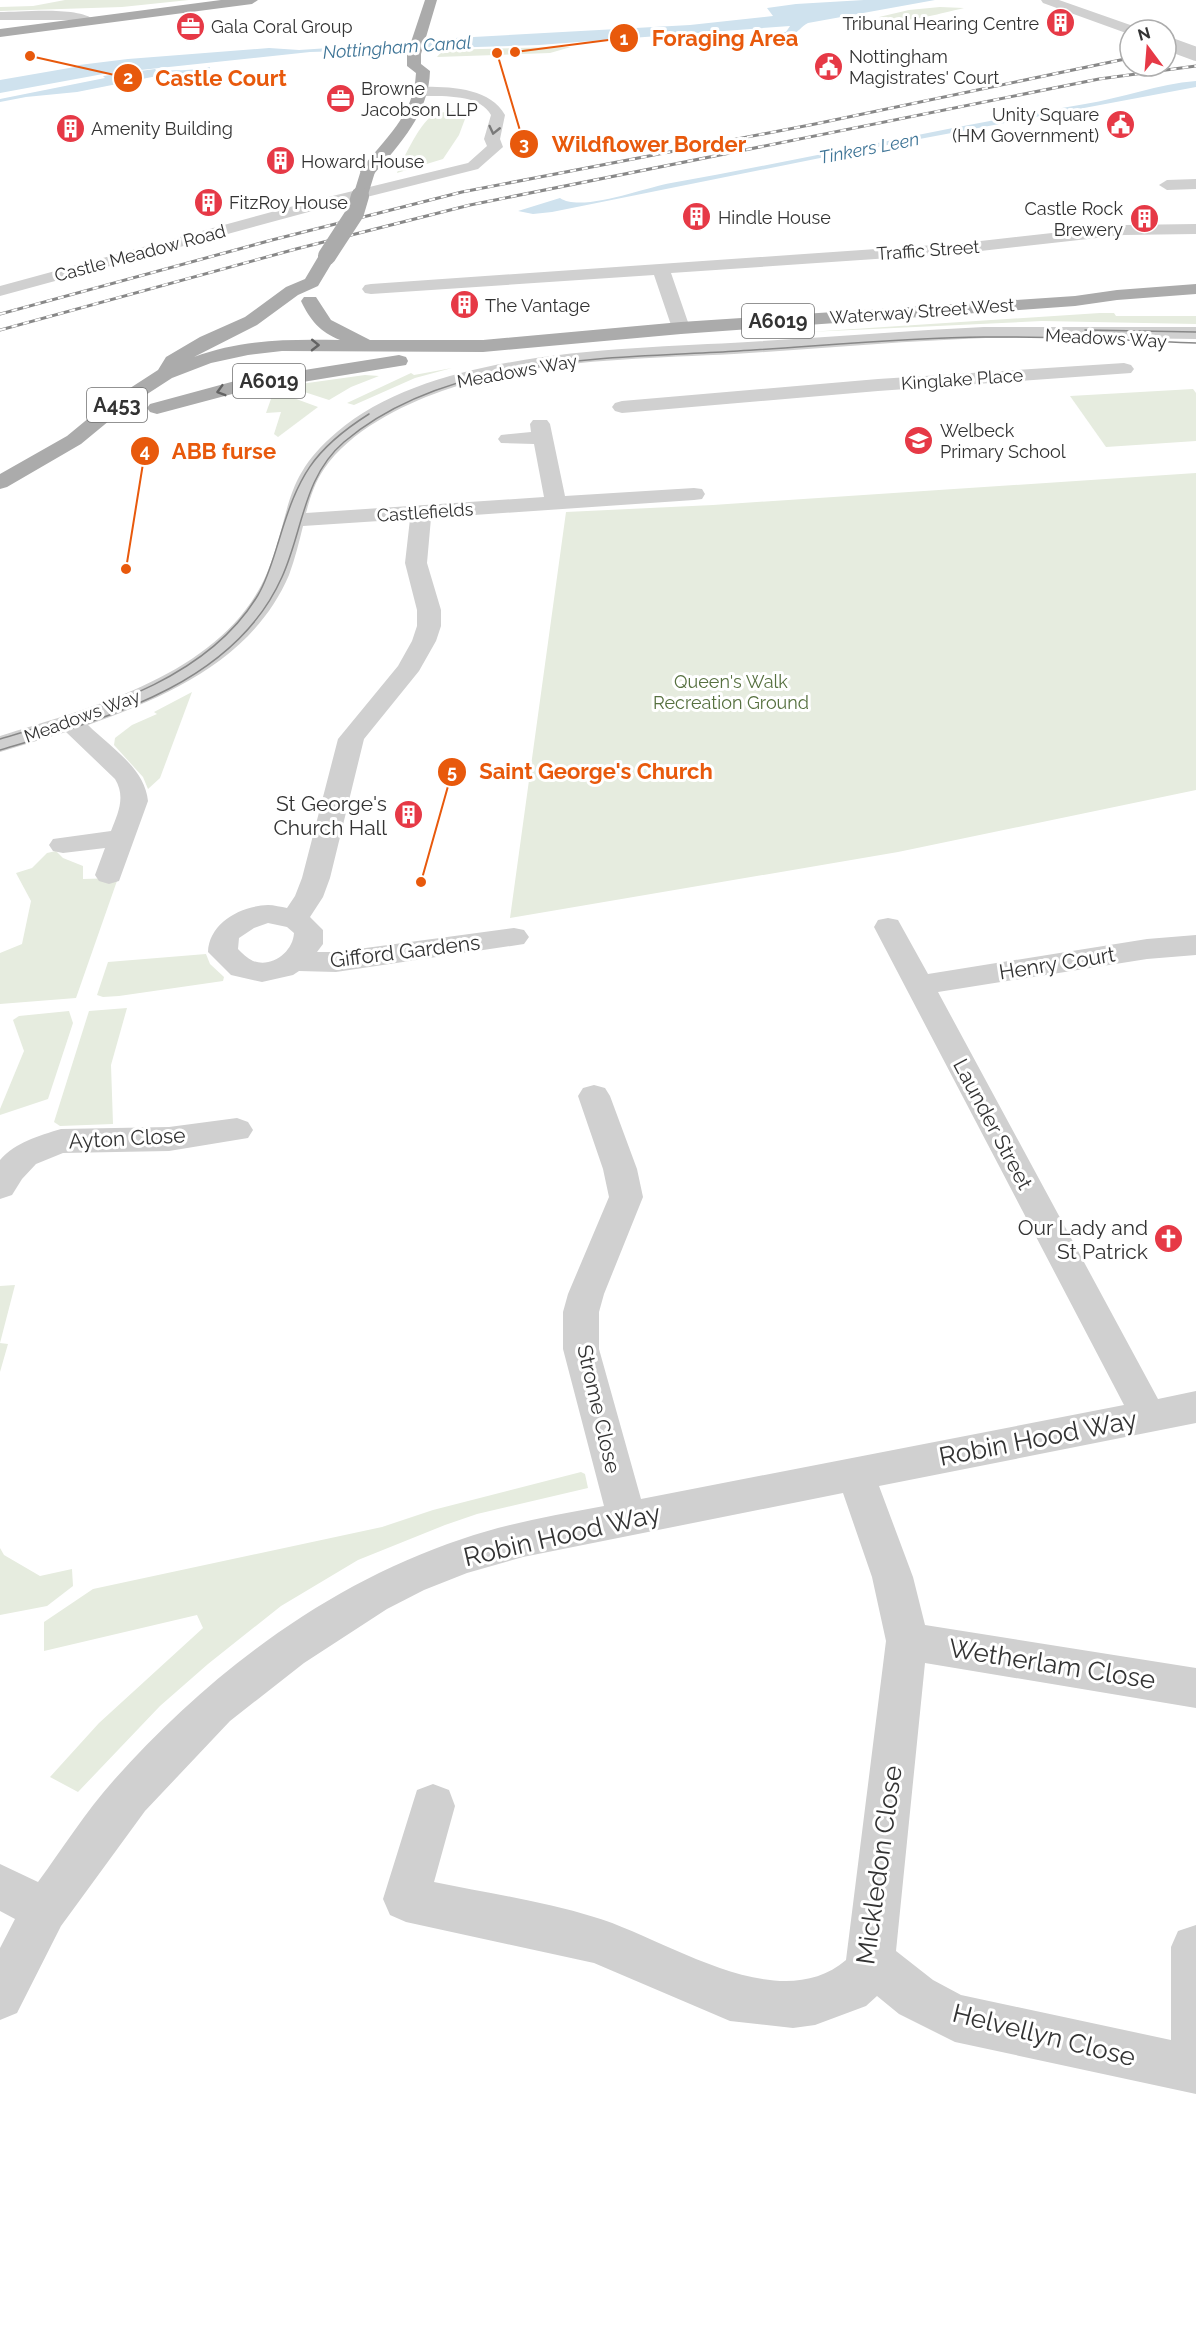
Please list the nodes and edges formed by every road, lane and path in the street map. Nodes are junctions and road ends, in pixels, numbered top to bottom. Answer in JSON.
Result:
{"nodes":[{"id":1,"x":252,"y":0,"type":"edge"},
{"id":2,"x":431,"y":0,"type":"edge"},
{"id":3,"x":1047,"y":0,"type":"edge"},
{"id":4,"x":0,"y":16,"type":"edge"},
{"id":5,"x":87,"y":20,"type":"junction"},
{"id":6,"x":1118,"y":25,"type":"edge"},
{"id":7,"x":0,"y":33,"type":"edge"},
{"id":8,"x":1178,"y":47,"type":"edge"},
{"id":9,"x":1196,"y":54,"type":"edge"},
{"id":10,"x":414,"y":66,"type":"junction"},
{"id":11,"x":420,"y":96,"type":"junction"},
{"id":12,"x":397,"y":98,"type":"joint"},
{"id":13,"x":476,"y":114,"type":"dead end"},
{"id":14,"x":383,"y":129,"type":"dead end"},
{"id":15,"x":470,"y":142,"type":"dead end"},
{"id":16,"x":486,"y":155,"type":"junction"},
{"id":17,"x":368,"y":171,"type":"junction"},
{"id":18,"x":1196,"y":184,"type":"edge"},
{"id":19,"x":1167,"y":185,"type":"dead end"},
{"id":20,"x":1196,"y":229,"type":"edge"},
{"id":21,"x":660,"y":268,"type":"junction"},
{"id":22,"x":312,"y":282,"type":"junction"},
{"id":23,"x":370,"y":289,"type":"dead end"},
{"id":24,"x":1196,"y":289,"type":"edge"},
{"id":25,"x":0,"y":291,"type":"edge"},
{"id":26,"x":1075,"y":301,"type":"junction"},
{"id":27,"x":1196,"y":304,"type":"edge"},
{"id":28,"x":251,"y":321,"type":"junction"},
{"id":29,"x":279,"y":327,"type":"dead end"},
{"id":30,"x":681,"y":328,"type":"junction"},
{"id":31,"x":1016,"y":333,"type":"junction"},
{"id":32,"x":1196,"y":333,"type":"edge"},
{"id":33,"x":1196,"y":343,"type":"edge"},
{"id":34,"x":257,"y":348,"type":"junction"},
{"id":35,"x":378,"y":354,"type":"junction"},
{"id":36,"x":809,"y":358,"type":"junction"},
{"id":37,"x":1124,"y":369,"type":"dead end"},
{"id":38,"x":165,"y":374,"type":"junction"},
{"id":39,"x":825,"y":389,"type":"junction"},
{"id":40,"x":622,"y":407,"type":"dead end"},
{"id":41,"x":140,"y":417,"type":"junction"},
{"id":42,"x":508,"y":439,"type":"dead end"},
{"id":43,"x":74,"y":440,"type":"junction"},
{"id":44,"x":0,"y":483,"type":"edge"},
{"id":45,"x":694,"y":494,"type":"dead end"},
{"id":46,"x":556,"y":504,"type":"junction"},
{"id":47,"x":421,"y":513,"type":"junction"},
{"id":48,"x":295,"y":520,"type":"junction"},
{"id":49,"x":71,"y":722,"type":"junction"},
{"id":50,"x":0,"y":744,"type":"edge"},
{"id":51,"x":122,"y":838,"type":"junction"},
{"id":52,"x":63,"y":844,"type":"dead end"},
{"id":53,"x":109,"y":875,"type":"dead end"},
{"id":54,"x":295,"y":918,"type":"junction"},
{"id":55,"x":888,"y":927,"type":"dead end"},
{"id":56,"x":514,"y":937,"type":"dead end"},
{"id":57,"x":1196,"y":945,"type":"edge"},
{"id":58,"x":297,"y":961,"type":"junction"},
{"id":59,"x":918,"y":985,"type":"junction"},
{"id":60,"x":594,"y":1096,"type":"dead end"},
{"id":61,"x":237,"y":1130,"type":"dead end"},
{"id":62,"x":0,"y":1186,"type":"edge"},
{"id":63,"x":1196,"y":1407,"type":"edge"},
{"id":64,"x":1149,"y":1417,"type":"junction"},
{"id":65,"x":855,"y":1474,"type":"junction"},
{"id":66,"x":627,"y":1518,"type":"junction"},
{"id":67,"x":907,"y":1641,"type":"junction"},
{"id":68,"x":1196,"y":1688,"type":"edge"},
{"id":69,"x":433,"y":1806,"type":"dead end"},
{"id":70,"x":0,"y":1887,"type":"edge"},
{"id":71,"x":45,"y":1910,"type":"junction"},
{"id":72,"x":1194,"y":1947,"type":"dead end"},
{"id":73,"x":871,"y":1961,"type":"junction"},
{"id":74,"x":0,"y":1996,"type":"edge"}],
"edges":[{"from":1,"to":5,"type":"main road"},
{"from":2,"to":10,"type":"main road"},
{"from":3,"to":6,"type":"street"},
{"from":4,"to":5,"type":"street"},
{"from":5,"to":7,"type":"main road"},
{"from":8,"to":9,"type":"street","bridge":true},
{"from":10,"to":11,"type":"main road"},
{"from":10,"to":12,"type":"main road"},
{"from":11,"to":12,"type":"street"},
{"from":11,"to":13,"type":"street"},
{"from":11,"to":16,"type":"street","one_way":true},
{"from":11,"to":17,"type":"main road"},
{"from":14,"to":17,"type":"main road"},
{"from":15,"to":16,"type":"street"},
{"from":16,"to":25,"type":"street","name":"Castle Meadow Road"},
{"from":17,"to":22,"type":"main road","bridge":true},
{"from":18,"to":19,"type":"street"},
{"from":20,"to":21,"type":"street","name":"Traffic Street"},
{"from":21,"to":23,"type":"street","name":"Traffic Street"},
{"from":21,"to":30,"type":"street"},
{"from":22,"to":28,"type":"main road"},
{"from":22,"to":35,"type":"main road","name":"Waterway Street West","number":"A6019"},
{"from":24,"to":26,"type":"main road","name":"Waterway Street West","number":"A6019"},
{"from":26,"to":27,"type":"main road","name":"Waterway Street West","number":"A6019"},
{"from":26,"to":30,"type":"main road","name":"Waterway Street West","number":"A6019"},
{"from":28,"to":34,"type":"main road","number":"A6019"},
{"from":28,"to":38,"type":"main road","number":"A453"},
{"from":29,"to":34,"type":"main road"},
{"from":30,"to":35,"type":"main road","name":"Waterway Street West","number":"A6019"},
{"from":31,"to":32,"type":"street","name":"Meadows Way"},
{"from":31,"to":33,"type":"street","name":"Meadows Way"},
{"from":31,"to":36,"type":"street","name":"Meadows Way"},
{"from":34,"to":35,"type":"main road","name":"Waterway Street West","number":"A6019"},
{"from":34,"to":38,"type":"main road","number":"A6019"},
{"from":34,"to":41,"type":"main road","number":"A453"},
{"from":35,"to":41,"type":"main road","name":"Waterway Street West","number":"A6019","one_way":true},
{"from":36,"to":39,"type":"street"},
{"from":36,"to":48,"type":"street","name":"Meadows Way"},
{"from":37,"to":39,"type":"street","name":"Kinglake Place"},
{"from":38,"to":43,"type":"main road","number":"A453"},
{"from":39,"to":40,"type":"street","name":"Kinglake Place"},
{"from":41,"to":43,"type":"main road","number":"A453"},
{"from":42,"to":46,"type":"street"},
{"from":43,"to":44,"type":"main road","number":"A453"},
{"from":45,"to":46,"type":"street","name":"Castlefields"},
{"from":46,"to":47,"type":"street","name":"Castlefields"},
{"from":47,"to":48,"type":"street","name":"Castlefields"},
{"from":47,"to":54,"type":"street"},
{"from":48,"to":49,"type":"street","name":"Meadows Way"},
{"from":49,"to":50,"type":"street","name":"Meadows Way"},
{"from":49,"to":51,"type":"street"},
{"from":51,"to":52,"type":"street"},
{"from":51,"to":53,"type":"street"},
{"from":54,"to":58,"type":"street"},
{"from":54,"to":58,"type":"street"},
{"from":55,"to":59,"type":"street","name":"Launder Street"},
{"from":56,"to":58,"type":"street","name":"Gifford Gardens"},
{"from":57,"to":59,"type":"street","name":"Henry Court"},
{"from":59,"to":64,"type":"street","name":"Launder Street"},
{"from":60,"to":66,"type":"street","name":"Strome Close"},
{"from":61,"to":62,"type":"street","name":"Ayton Close"},
{"from":63,"to":64,"type":"street","name":"Robin Hood Way"},
{"from":64,"to":65,"type":"street","name":"Robin Hood Way"},
{"from":65,"to":66,"type":"street","name":"Robin Hood Way"},
{"from":65,"to":67,"type":"street","name":"Mickledon Close"},
{"from":66,"to":71,"type":"street","name":"Robin Hood Way"},
{"from":67,"to":68,"type":"street","name":"Wetherlam Close"},
{"from":67,"to":73,"type":"street","name":"Mickledon Close"},
{"from":69,"to":73,"type":"street","name":"Mickledon Close"},
{"from":70,"to":71,"type":"street"},
{"from":71,"to":74,"type":"street","name":"Robin Hood Way"},
{"from":72,"to":73,"type":"street","name":"Helvellyn Close"}]}
